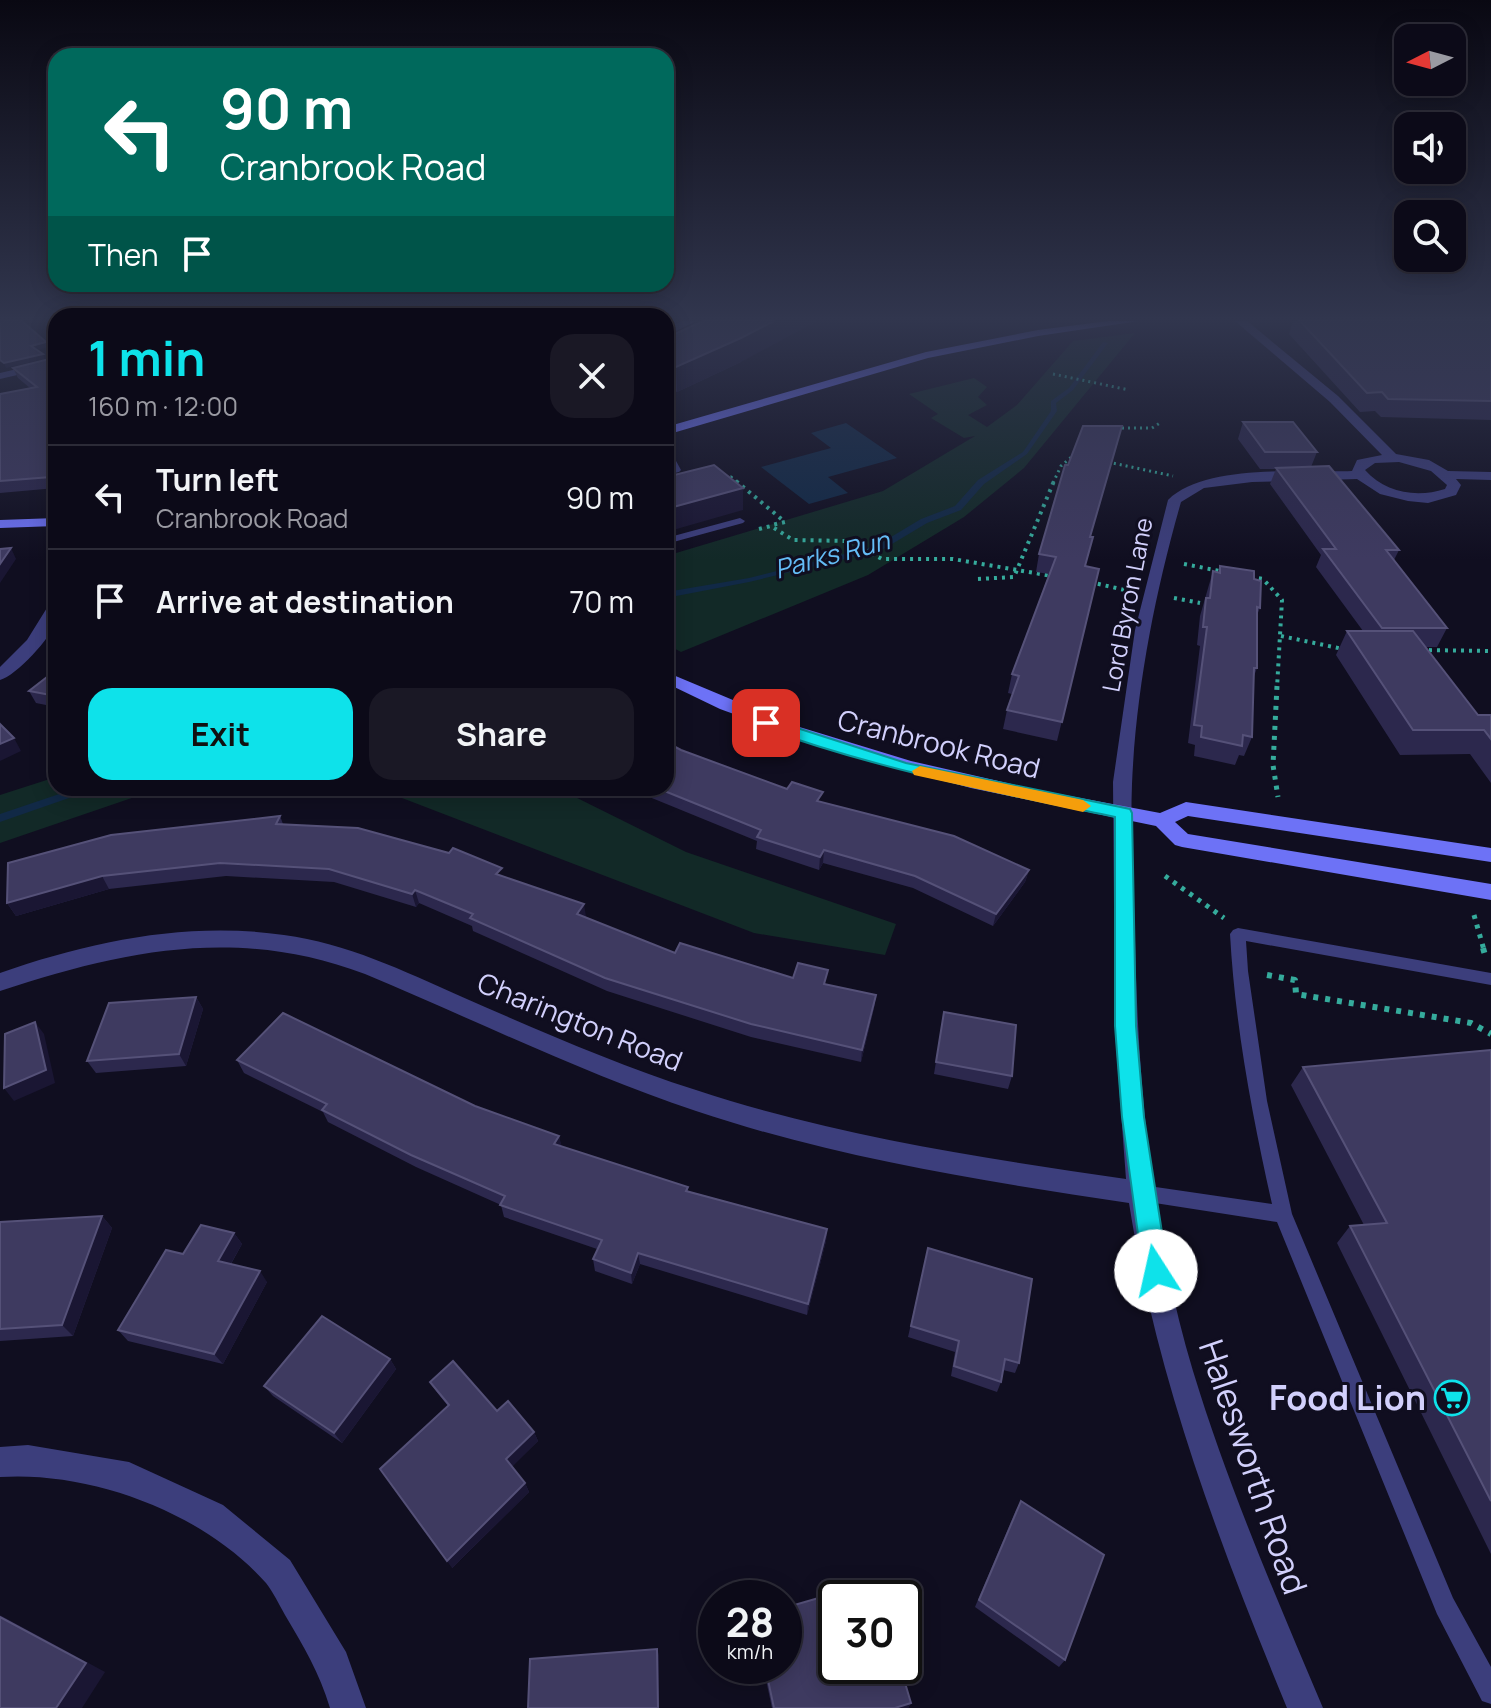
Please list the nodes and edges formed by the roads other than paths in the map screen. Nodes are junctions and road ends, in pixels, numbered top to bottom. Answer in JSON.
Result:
{"nodes":[{"id":1,"x":770,"y":401,"type":"edge"},
{"id":2,"x":1336,"y":401,"type":"edge"},
{"id":3,"x":674,"y":429,"type":"edge"},
{"id":4,"x":1392,"y":457,"type":"junction"},
{"id":5,"x":1360,"y":475,"type":"junction"},
{"id":6,"x":1448,"y":475,"type":"junction"},
{"id":7,"x":1491,"y":476,"type":"edge"},
{"id":8,"x":740,"y":521,"type":"edge"},
{"id":9,"x":48,"y":522,"type":"edge"},
{"id":10,"x":0,"y":524,"type":"edge"},
{"id":11,"x":674,"y":539,"type":"edge"},
{"id":12,"x":48,"y":622,"type":"edge"},
{"id":13,"x":0,"y":675,"type":"edge"},
{"id":14,"x":674,"y":681,"type":"edge"},
{"id":15,"x":1123,"y":813,"type":"junction"},
{"id":16,"x":1162,"y":820,"type":"junction"},
{"id":17,"x":1491,"y":855,"type":"edge"},
{"id":18,"x":1491,"y":892,"type":"edge"},
{"id":19,"x":1489,"y":971,"type":"edge"},
{"id":20,"x":0,"y":982,"type":"edge"},
{"id":21,"x":1142,"y":1193,"type":"junction"},
{"id":22,"x":1283,"y":1214,"type":"junction"},
{"id":23,"x":0,"y":1462,"type":"edge"},
{"id":24,"x":1491,"y":1692,"type":"edge"},
{"id":25,"x":348,"y":1708,"type":"edge"},
{"id":26,"x":1305,"y":1708,"type":"edge"}],
"edges":[{"from":1,"to":3,"type":"street"},
{"from":2,"to":4,"type":"street"},
{"from":4,"to":5,"type":"street"},
{"from":4,"to":6,"type":"street"},
{"from":5,"to":6,"type":"street"},
{"from":5,"to":15,"type":"street","name":"Lord Byron Lane"},
{"from":6,"to":7,"type":"street"},
{"from":8,"to":11,"type":"lane"},
{"from":9,"to":10,"type":"street"},
{"from":12,"to":13,"type":"street"},
{"from":14,"to":15,"type":"street","name":"Cranbrook Road"},
{"from":15,"to":16,"type":"street","name":"Cranbrook Road"},
{"from":15,"to":21,"type":"street","name":"Halesworth Road"},
{"from":16,"to":17,"type":"street","name":"Cranbrook Road"},
{"from":16,"to":18,"type":"street","name":"Cranbrook Road"},
{"from":19,"to":22,"type":"lane"},
{"from":20,"to":21,"type":"street","name":"Charington Road"},
{"from":21,"to":22,"type":"lane"},
{"from":21,"to":26,"type":"street","name":"Halesworth Road"},
{"from":22,"to":24,"type":"lane"},
{"from":23,"to":25,"type":"street"}]}
